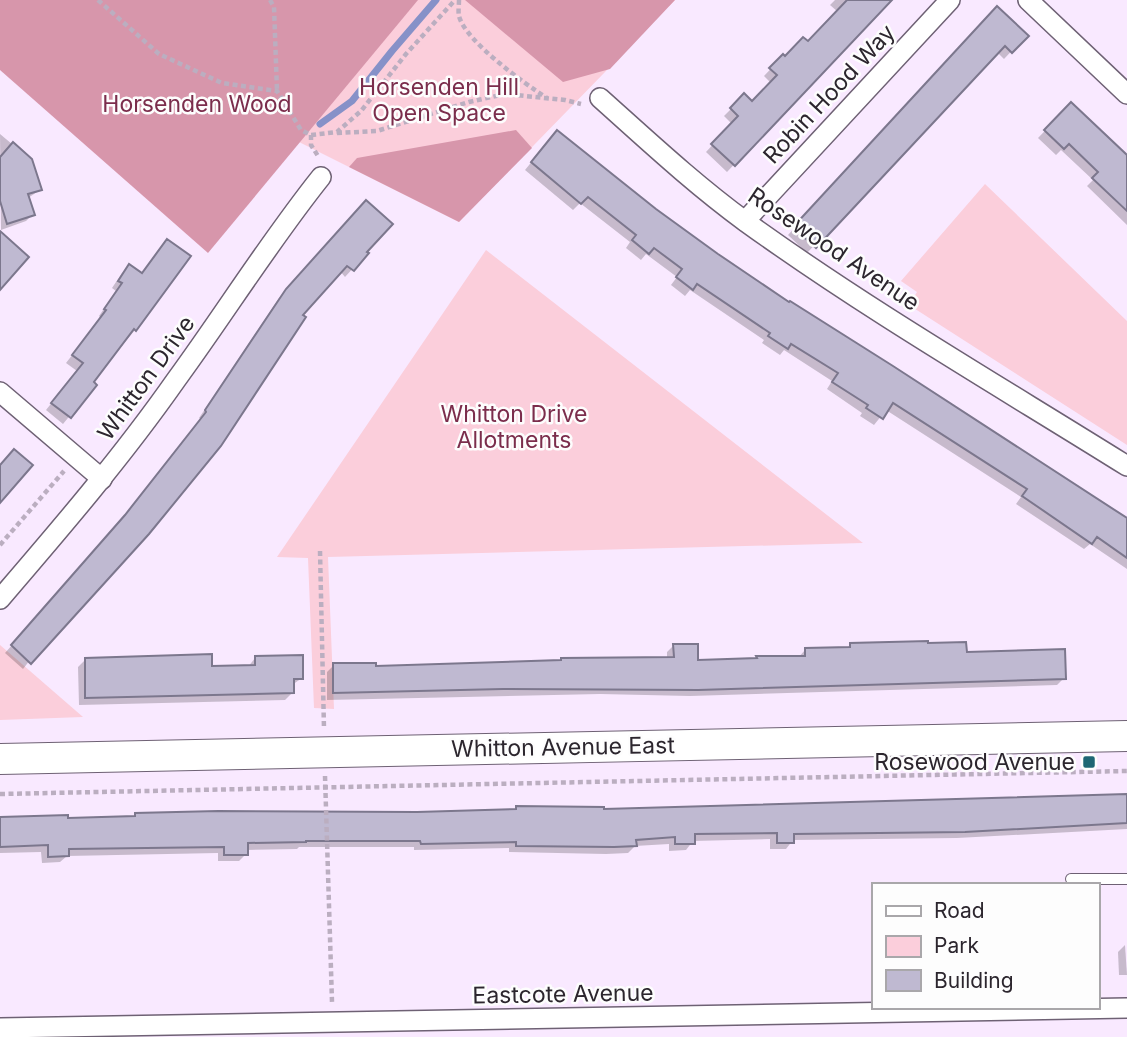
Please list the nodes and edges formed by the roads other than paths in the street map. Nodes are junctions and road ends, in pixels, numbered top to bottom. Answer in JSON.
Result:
{"nodes":[{"id":1,"x":950,"y":0,"type":"edge"},
{"id":2,"x":1028,"y":0,"type":"edge"},
{"id":3,"x":1127,"y":94,"type":"edge"},
{"id":4,"x":600,"y":98,"type":"road end"},
{"id":5,"x":321,"y":177,"type":"dead end"},
{"id":6,"x":745,"y":221,"type":"junction"},
{"id":7,"x":0,"y":392,"type":"edge"},
{"id":8,"x":1127,"y":466,"type":"edge"},
{"id":9,"x":102,"y":479,"type":"junction"},
{"id":10,"x":0,"y":599,"type":"edge"},
{"id":11,"x":1127,"y":736,"type":"edge"},
{"id":12,"x":0,"y":759,"type":"edge"},
{"id":13,"x":1127,"y":878,"type":"edge"},
{"id":14,"x":1071,"y":879,"type":"dead end"},
{"id":15,"x":1099,"y":1008,"type":"edge"},
{"id":16,"x":1127,"y":1008,"type":"edge"},
{"id":17,"x":1070,"y":1009,"type":"edge"},
{"id":18,"x":0,"y":1028,"type":"edge"}],
"edges":[{"from":1,"to":6,"type":"street","name":"Robin Hood Way"},
{"from":2,"to":3,"type":"street"},
{"from":4,"to":6,"type":"street","name":"Rosewood Avenue"},
{"from":5,"to":9,"type":"street","name":"Whitton Drive"},
{"from":6,"to":8,"type":"street","name":"Rosewood Avenue"},
{"from":7,"to":9,"type":"street"},
{"from":9,"to":10,"type":"street","name":"Whitton Drive"},
{"from":11,"to":12,"type":"main road","name":"Whitton Avenue East"},
{"from":13,"to":14,"type":"lane"},
{"from":15,"to":16,"type":"street","name":"Eastcote Avenue"},
{"from":17,"to":18,"type":"street","name":"Eastcote Avenue"}]}
